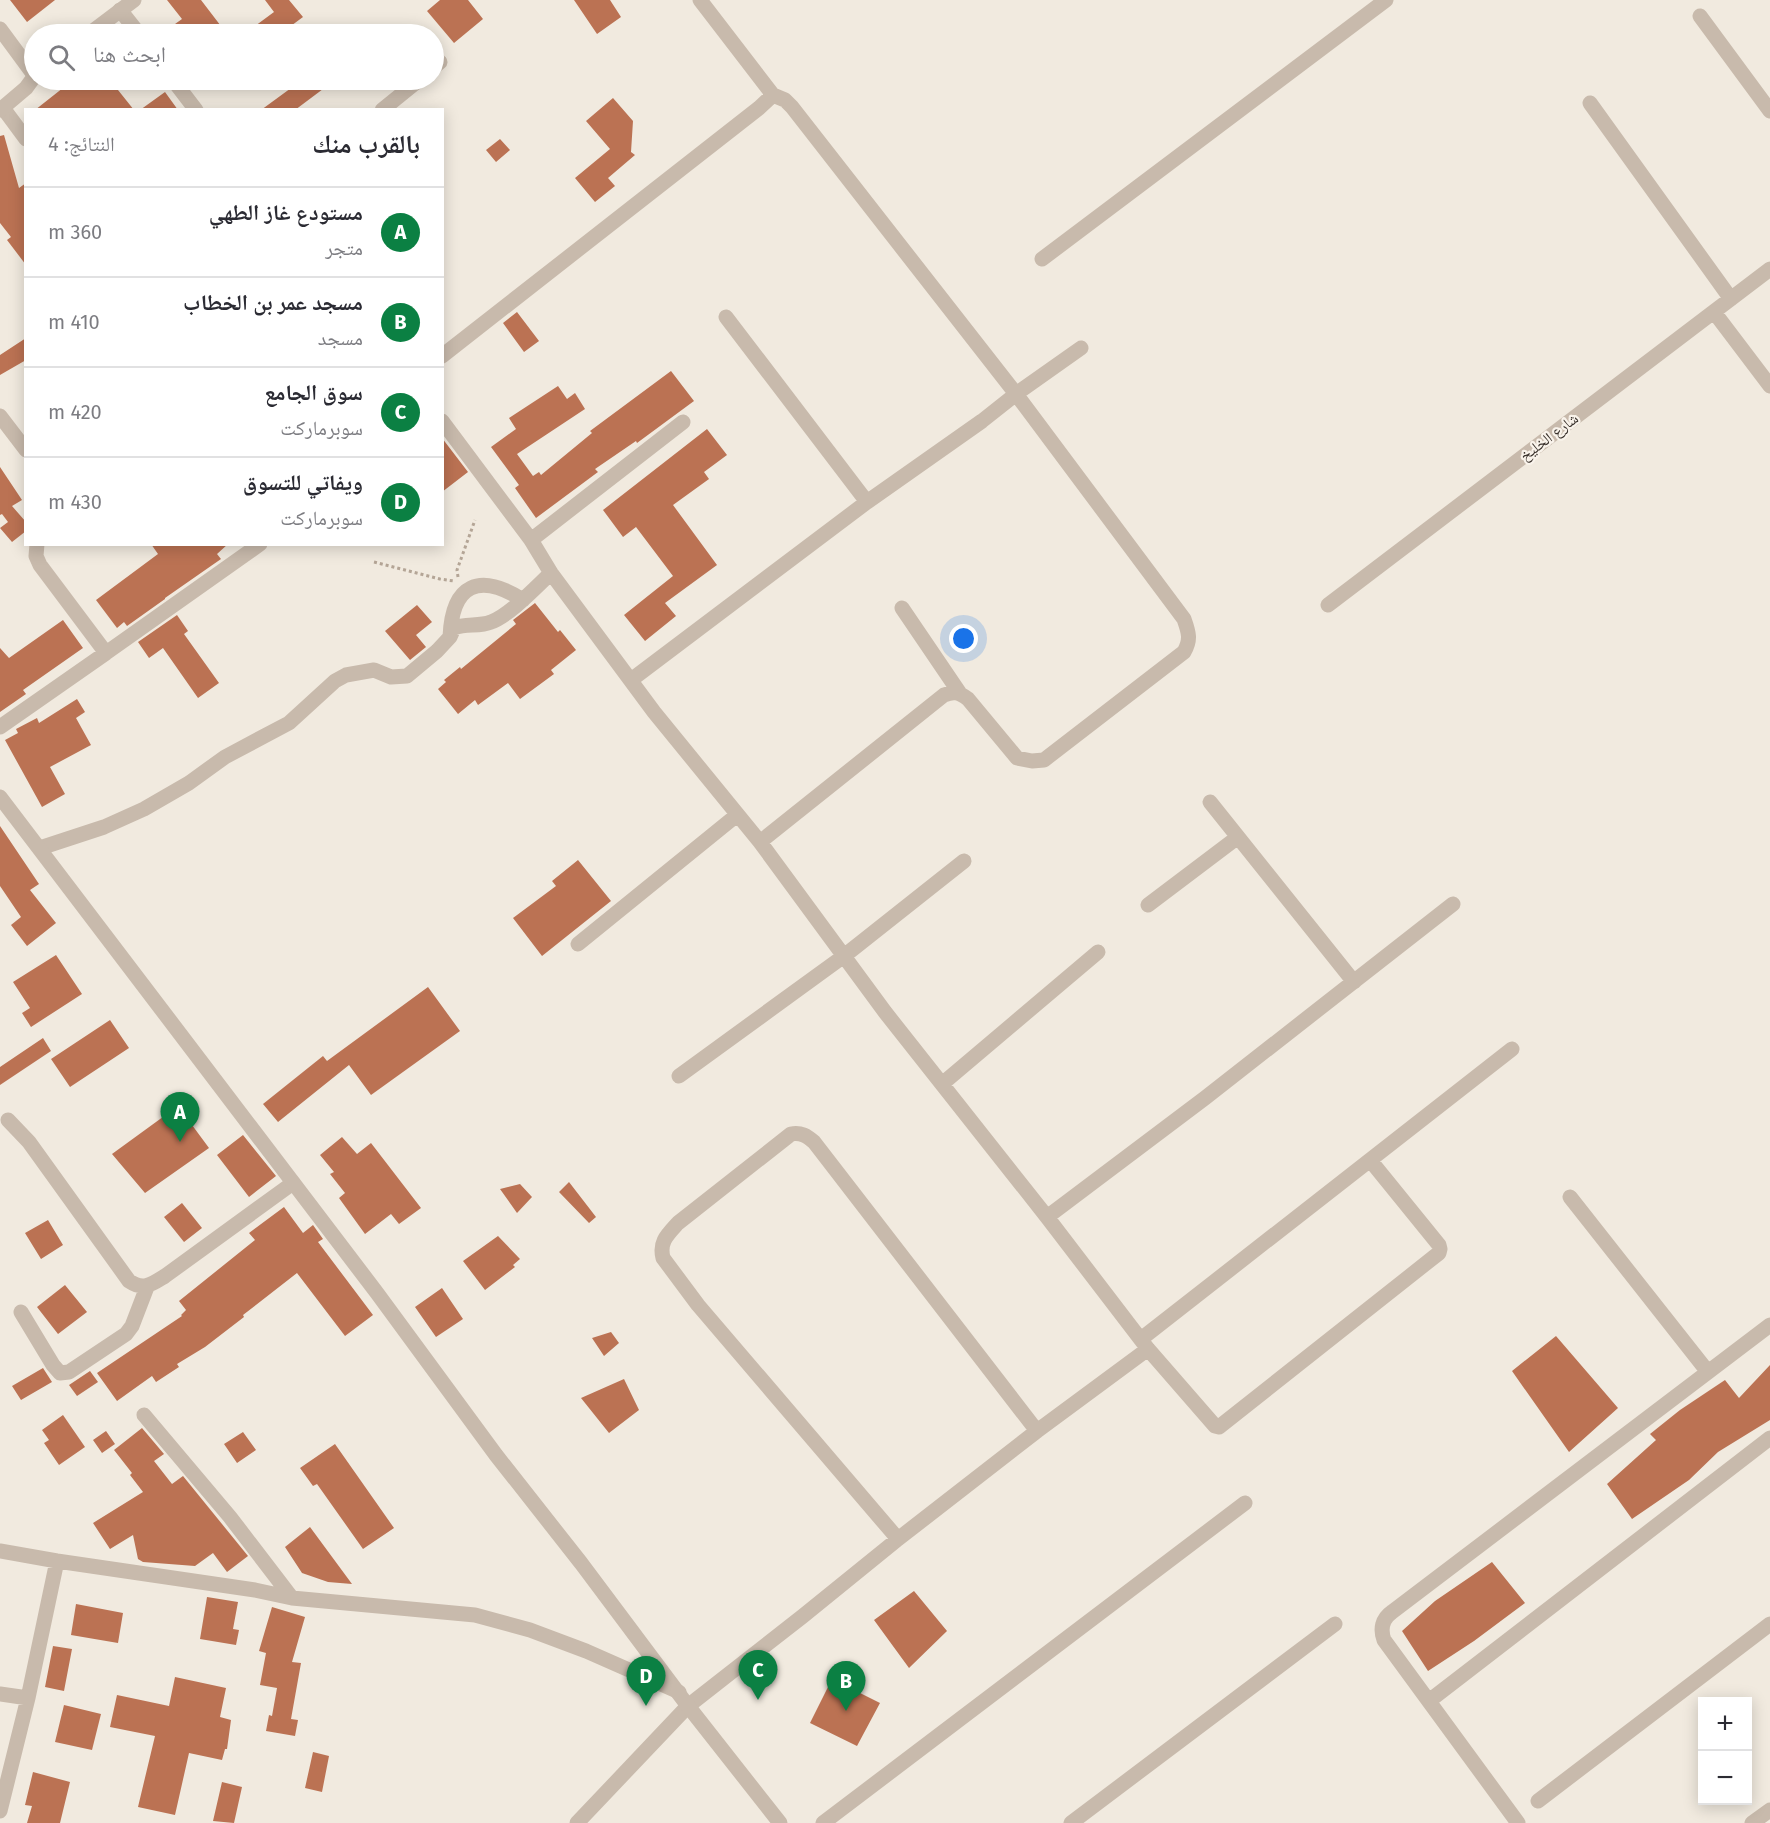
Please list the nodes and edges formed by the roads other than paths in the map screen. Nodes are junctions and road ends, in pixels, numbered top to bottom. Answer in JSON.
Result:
{"nodes":[{"id":1,"x":134,"y":0,"type":"edge"},
{"id":2,"x":700,"y":0,"type":"edge"},
{"id":3,"x":1386,"y":0,"type":"edge"},
{"id":4,"x":120,"y":10,"type":"junction"},
{"id":5,"x":1700,"y":16,"type":"dead end"},
{"id":6,"x":102,"y":24,"type":"edge"},
{"id":7,"x":131,"y":24,"type":"edge"},
{"id":8,"x":0,"y":29,"type":"edge"},
{"id":9,"x":24,"y":62,"type":"edge"},
{"id":10,"x":24,"y":90,"type":"edge"},
{"id":11,"x":181,"y":90,"type":"edge"},
{"id":12,"x":407,"y":90,"type":"edge"},
{"id":13,"x":774,"y":95,"type":"junction"},
{"id":14,"x":1590,"y":103,"type":"dead end"},
{"id":15,"x":194,"y":108,"type":"edge"},
{"id":16,"x":384,"y":108,"type":"edge"},
{"id":17,"x":1,"y":109,"type":"edge"},
{"id":18,"x":1770,"y":111,"type":"edge"},
{"id":19,"x":24,"y":137,"type":"edge"},
{"id":20,"x":1042,"y":259,"type":"dead end"},
{"id":21,"x":1770,"y":269,"type":"edge"},
{"id":22,"x":1731,"y":299,"type":"junction"},
{"id":23,"x":1714,"y":312,"type":"junction"},
{"id":24,"x":726,"y":317,"type":"dead end"},
{"id":25,"x":1081,"y":348,"type":"dead end"},
{"id":26,"x":444,"y":354,"type":"edge"},
{"id":27,"x":1770,"y":386,"type":"edge"},
{"id":28,"x":1016,"y":394,"type":"junction"},
{"id":29,"x":0,"y":416,"type":"edge"},
{"id":30,"x":683,"y":422,"type":"dead end"},
{"id":31,"x":444,"y":424,"type":"edge"},
{"id":32,"x":24,"y":447,"type":"edge"},
{"id":33,"x":867,"y":502,"type":"junction"},
{"id":34,"x":531,"y":540,"type":"junction"},
{"id":35,"x":37,"y":546,"type":"edge"},
{"id":36,"x":257,"y":546,"type":"edge"},
{"id":37,"x":551,"y":573,"type":"junction"},
{"id":38,"x":523,"y":600,"type":"junction"},
{"id":39,"x":1328,"y":605,"type":"dead end"},
{"id":40,"x":902,"y":608,"type":"dead end"},
{"id":41,"x":450,"y":636,"type":"junction"},
{"id":42,"x":106,"y":653,"type":"junction"},
{"id":43,"x":631,"y":680,"type":"junction"},
{"id":44,"x":959,"y":692,"type":"junction"},
{"id":45,"x":0,"y":727,"type":"edge"},
{"id":46,"x":0,"y":797,"type":"edge"},
{"id":47,"x":1210,"y":802,"type":"dead end"},
{"id":48,"x":737,"y":814,"type":"junction"},
{"id":49,"x":1238,"y":837,"type":"junction"},
{"id":50,"x":760,"y":842,"type":"junction"},
{"id":51,"x":40,"y":848,"type":"junction"},
{"id":52,"x":964,"y":861,"type":"dead end"},
{"id":53,"x":1453,"y":904,"type":"dead end"},
{"id":54,"x":1148,"y":905,"type":"dead end"},
{"id":55,"x":578,"y":944,"type":"dead end"},
{"id":56,"x":1098,"y":952,"type":"dead end"},
{"id":57,"x":844,"y":956,"type":"junction"},
{"id":58,"x":1354,"y":982,"type":"junction"},
{"id":59,"x":1512,"y":1049,"type":"dead end"},
{"id":60,"x":679,"y":1076,"type":"dead end"},
{"id":61,"x":942,"y":1084,"type":"junction"},
{"id":62,"x":8,"y":1120,"type":"dead end"},
{"id":63,"x":1370,"y":1160,"type":"junction"},
{"id":64,"x":293,"y":1183,"type":"junction"},
{"id":65,"x":1570,"y":1197,"type":"dead end"},
{"id":66,"x":1047,"y":1216,"type":"junction"},
{"id":67,"x":147,"y":1287,"type":"junction"},
{"id":68,"x":21,"y":1312,"type":"dead end"},
{"id":69,"x":1770,"y":1325,"type":"edge"},
{"id":70,"x":1144,"y":1344,"type":"junction"},
{"id":71,"x":1708,"y":1372,"type":"junction"},
{"id":72,"x":144,"y":1415,"type":"dead end"},
{"id":73,"x":1037,"y":1431,"type":"junction"},
{"id":74,"x":1770,"y":1438,"type":"edge"},
{"id":75,"x":1245,"y":1503,"type":"dead end"},
{"id":76,"x":898,"y":1539,"type":"junction"},
{"id":77,"x":0,"y":1551,"type":"edge"},
{"id":78,"x":57,"y":1561,"type":"junction"},
{"id":79,"x":292,"y":1598,"type":"junction"},
{"id":80,"x":1335,"y":1624,"type":"dead end"},
{"id":81,"x":1770,"y":1624,"type":"edge"},
{"id":82,"x":679,"y":1692,"type":"junction"},
{"id":83,"x":0,"y":1694,"type":"edge"},
{"id":84,"x":28,"y":1698,"type":"junction"},
{"id":85,"x":1429,"y":1701,"type":"junction"},
{"id":86,"x":688,"y":1706,"type":"junction"},
{"id":87,"x":1538,"y":1800,"type":"dead end"},
{"id":88,"x":1770,"y":1810,"type":"edge"},
{"id":89,"x":0,"y":1811,"type":"edge"},
{"id":90,"x":577,"y":1823,"type":"edge"},
{"id":91,"x":780,"y":1823,"type":"edge"},
{"id":92,"x":823,"y":1823,"type":"edge"},
{"id":93,"x":1071,"y":1823,"type":"edge"},
{"id":94,"x":1518,"y":1823,"type":"edge"},
{"id":95,"x":1752,"y":1823,"type":"edge"}],
"edges":[{"from":1,"to":4,"type":"street"},
{"from":2,"to":13,"type":"street"},
{"from":3,"to":20,"type":"street"},
{"from":4,"to":6,"type":"street"},
{"from":4,"to":7,"type":"street"},
{"from":5,"to":18,"type":"street"},
{"from":8,"to":9,"type":"street"},
{"from":10,"to":17,"type":"street"},
{"from":11,"to":15,"type":"street"},
{"from":12,"to":16,"type":"street"},
{"from":13,"to":26,"type":"street"},
{"from":13,"to":28,"type":"street"},
{"from":14,"to":22,"type":"street"},
{"from":17,"to":19,"type":"street"},
{"from":21,"to":22,"type":"street","name":"شارع الخليخ"},
{"from":22,"to":23,"type":"street","name":"شارع الخليخ"},
{"from":23,"to":27,"type":"street"},
{"from":23,"to":39,"type":"street","name":"شارع الخليخ"},
{"from":24,"to":33,"type":"street"},
{"from":25,"to":28,"type":"street"},
{"from":28,"to":33,"type":"street"},
{"from":28,"to":44,"type":"street"},
{"from":29,"to":32,"type":"street"},
{"from":30,"to":34,"type":"street"},
{"from":31,"to":34,"type":"street"},
{"from":33,"to":43,"type":"street"},
{"from":34,"to":37,"type":"street"},
{"from":35,"to":42,"type":"street"},
{"from":36,"to":42,"type":"street"},
{"from":37,"to":38,"type":"street"},
{"from":37,"to":43,"type":"street"},
{"from":38,"to":41,"type":"street"},
{"from":38,"to":41,"type":"street"},
{"from":40,"to":44,"type":"street"},
{"from":41,"to":51,"type":"street"},
{"from":42,"to":45,"type":"street"},
{"from":43,"to":48,"type":"street"},
{"from":44,"to":50,"type":"street"},
{"from":46,"to":51,"type":"street"},
{"from":47,"to":49,"type":"street"},
{"from":48,"to":50,"type":"street"},
{"from":48,"to":55,"type":"street"},
{"from":49,"to":54,"type":"street"},
{"from":49,"to":58,"type":"street"},
{"from":50,"to":57,"type":"street"},
{"from":51,"to":64,"type":"street"},
{"from":52,"to":57,"type":"street"},
{"from":53,"to":58,"type":"street"},
{"from":56,"to":61,"type":"street"},
{"from":57,"to":60,"type":"street"},
{"from":57,"to":61,"type":"street"},
{"from":58,"to":66,"type":"street"},
{"from":59,"to":63,"type":"street"},
{"from":61,"to":66,"type":"street"},
{"from":62,"to":67,"type":"street"},
{"from":63,"to":70,"type":"street"},
{"from":63,"to":70,"type":"street"},
{"from":64,"to":67,"type":"street"},
{"from":64,"to":82,"type":"street"},
{"from":65,"to":71,"type":"street"},
{"from":66,"to":70,"type":"street"},
{"from":67,"to":68,"type":"street"},
{"from":69,"to":71,"type":"street"},
{"from":70,"to":73,"type":"street"},
{"from":71,"to":85,"type":"street"},
{"from":72,"to":79,"type":"street"},
{"from":73,"to":76,"type":"street"},
{"from":73,"to":76,"type":"street"},
{"from":74,"to":85,"type":"street"},
{"from":75,"to":92,"type":"street"},
{"from":76,"to":86,"type":"street"},
{"from":77,"to":78,"type":"street"},
{"from":78,"to":79,"type":"street"},
{"from":78,"to":84,"type":"street"},
{"from":79,"to":82,"type":"street"},
{"from":80,"to":93,"type":"street"},
{"from":81,"to":87,"type":"street"},
{"from":82,"to":86,"type":"street"},
{"from":83,"to":84,"type":"street"},
{"from":84,"to":89,"type":"street"},
{"from":85,"to":94,"type":"street"},
{"from":86,"to":90,"type":"street"},
{"from":86,"to":91,"type":"street"},
{"from":88,"to":95,"type":"street"}]}
